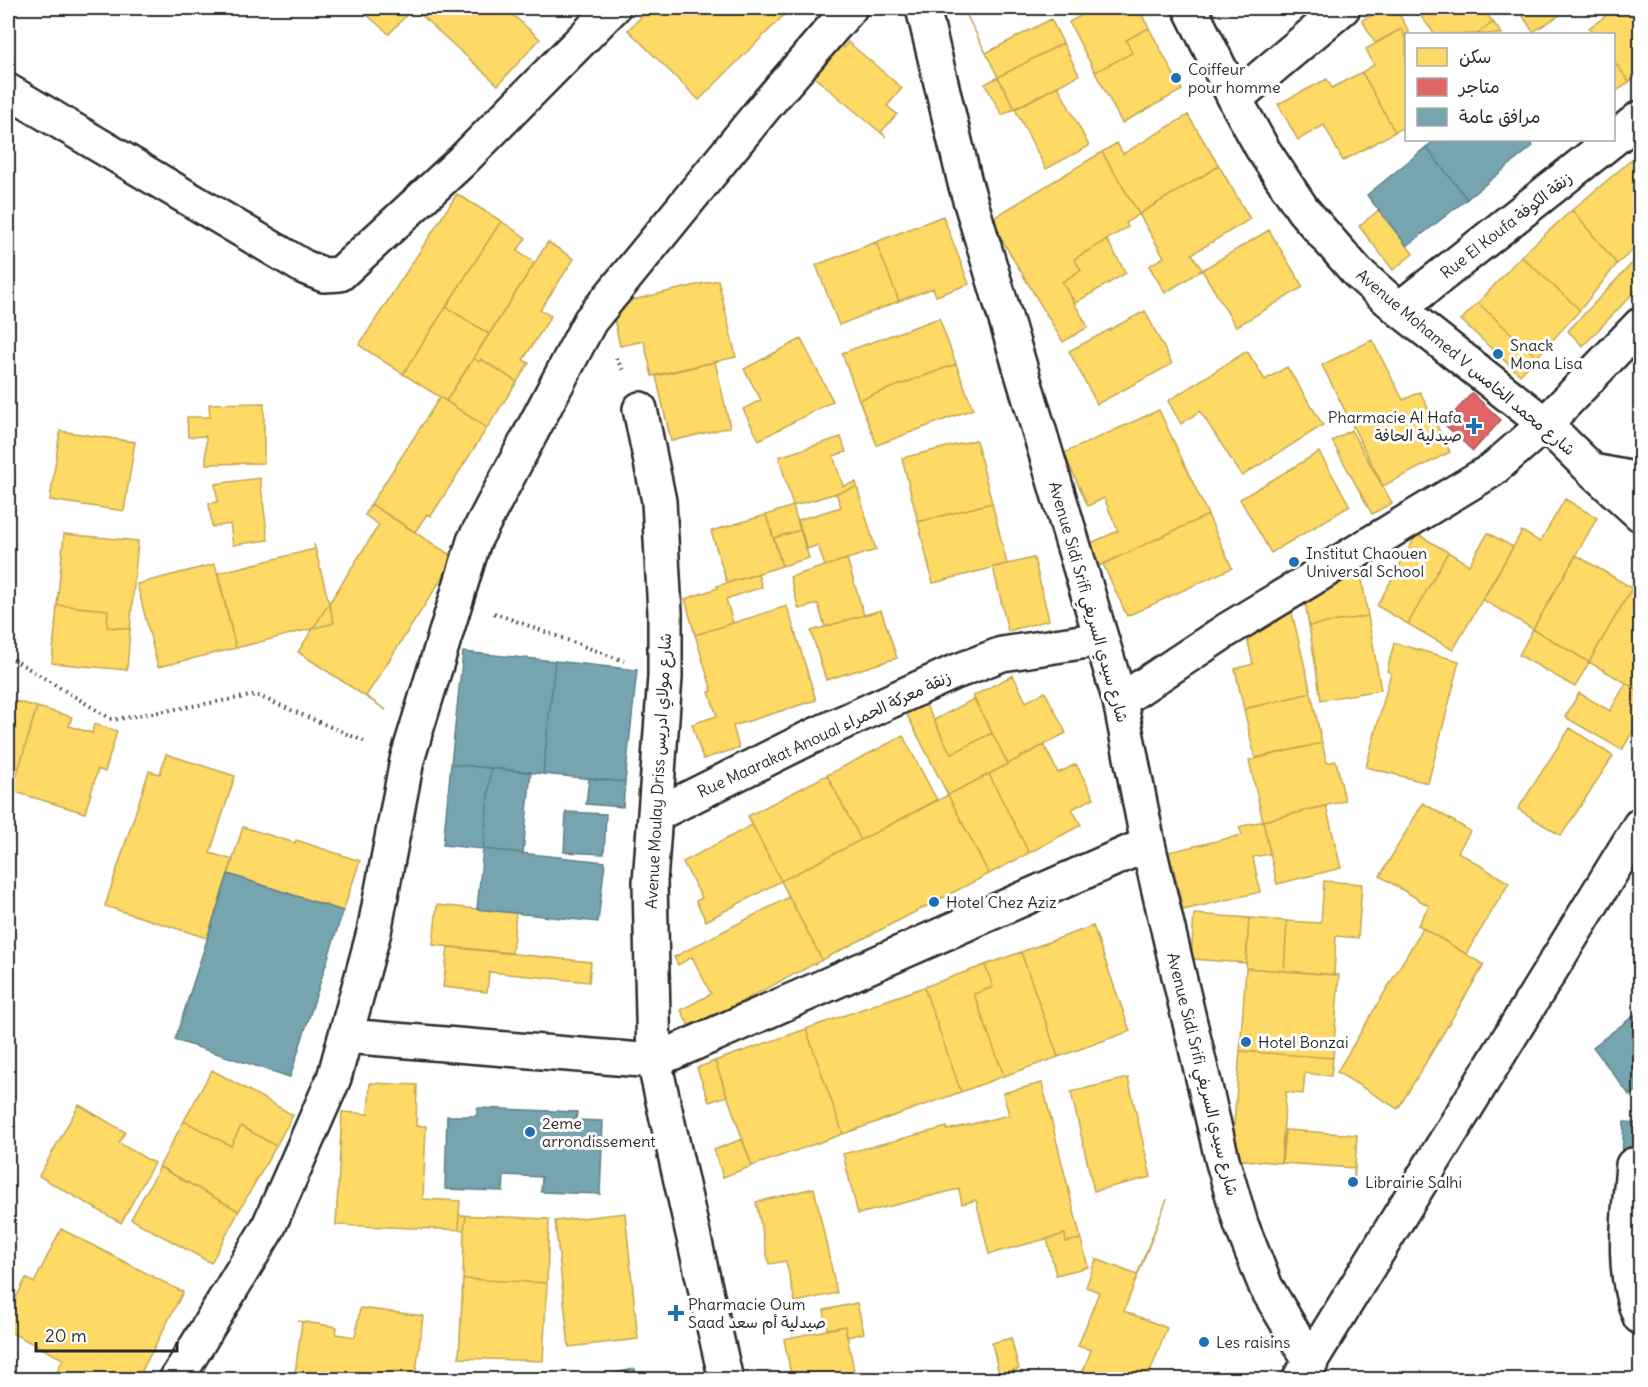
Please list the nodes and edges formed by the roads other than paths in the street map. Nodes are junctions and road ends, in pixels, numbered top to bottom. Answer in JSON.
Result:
{"nodes":[{"id":1,"x":613,"y":8,"type":"edge"},
{"id":2,"x":850,"y":8,"type":"edge"},
{"id":3,"x":923,"y":8,"type":"edge"},
{"id":4,"x":1190,"y":8,"type":"edge"},
{"id":5,"x":1343,"y":8,"type":"edge"},
{"id":6,"x":8,"y":91,"type":"edge"},
{"id":7,"x":1235,"y":99,"type":"junction"},
{"id":8,"x":1641,"y":118,"type":"edge"},
{"id":9,"x":1615,"y":139,"type":"edge"},
{"id":10,"x":1612,"y":141,"type":"edge"},
{"id":11,"x":1399,"y":309,"type":"junction"},
{"id":12,"x":1641,"y":325,"type":"edge"},
{"id":13,"x":640,"y":409,"type":"dead end"},
{"id":14,"x":1545,"y":424,"type":"junction"},
{"id":15,"x":1593,"y":471,"type":"junction"},
{"id":16,"x":1641,"y":480,"type":"edge"},
{"id":17,"x":1641,"y":514,"type":"edge"},
{"id":18,"x":1101,"y":639,"type":"junction"},
{"id":19,"x":1120,"y":701,"type":"junction"},
{"id":20,"x":656,"y":815,"type":"junction"},
{"id":21,"x":1641,"y":825,"type":"edge"},
{"id":22,"x":1148,"y":844,"type":"junction"},
{"id":23,"x":346,"y":1036,"type":"junction"},
{"id":24,"x":654,"y":1061,"type":"junction"},
{"id":25,"x":1633,"y":1166,"type":"dead end"},
{"id":26,"x":1641,"y":1317,"type":"edge"},
{"id":27,"x":1305,"y":1371,"type":"edge"},
{"id":28,"x":176,"y":1380,"type":"edge"},
{"id":29,"x":726,"y":1380,"type":"edge"}],
"edges":[{"from":1,"to":6,"type":"street"},
{"from":2,"to":23,"type":"street"},
{"from":3,"to":18,"type":"street","name":"Avenue Sidi Srifi شارع سيدي السريفي"},
{"from":4,"to":7,"type":"street","name":"Avenue Mohamed V شارع محمد الخامس"},
{"from":5,"to":7,"type":"street"},
{"from":7,"to":11,"type":"street","name":"Avenue Mohamed V شارع محمد الخامس"},
{"from":8,"to":9,"type":"street","name":"Rue El Koufa زنقة الكوفة"},
{"from":10,"to":11,"type":"street","name":"Rue El Koufa زنقة الكوفة"},
{"from":11,"to":14,"type":"street","name":"Avenue Mohamed V شارع محمد الخامس"},
{"from":12,"to":14,"type":"street"},
{"from":13,"to":20,"type":"street","name":"Avenue Moulay Driss شارع مولاي ادريس"},
{"from":14,"to":15,"type":"street","name":"Avenue Mohamed V شارع محمد الخامس"},
{"from":14,"to":19,"type":"street"},
{"from":15,"to":16,"type":"street"},
{"from":15,"to":17,"type":"street","name":"Avenue Mohamed V شارع محمد الخامس"},
{"from":18,"to":19,"type":"street","name":"Avenue Sidi Srifi شارع سيدي السريفي"},
{"from":18,"to":20,"type":"street","name":"Rue Maarakat Anoual زنقة معركة الحمراء"},
{"from":19,"to":22,"type":"street","name":"Avenue Sidi Srifi شارع سيدي السريفي"},
{"from":20,"to":24,"type":"street","name":"Avenue Moulay Driss شارع مولاي ادريس"},
{"from":21,"to":27,"type":"street"},
{"from":22,"to":24,"type":"street"},
{"from":22,"to":27,"type":"street","name":"Avenue Sidi Srifi شارع سيدي السريفي"},
{"from":23,"to":24,"type":"street"},
{"from":23,"to":28,"type":"street"},
{"from":24,"to":29,"type":"street","name":"Avenue Moulay Driss شارع مولاي ادريس"},
{"from":25,"to":26,"type":"street"}]}
